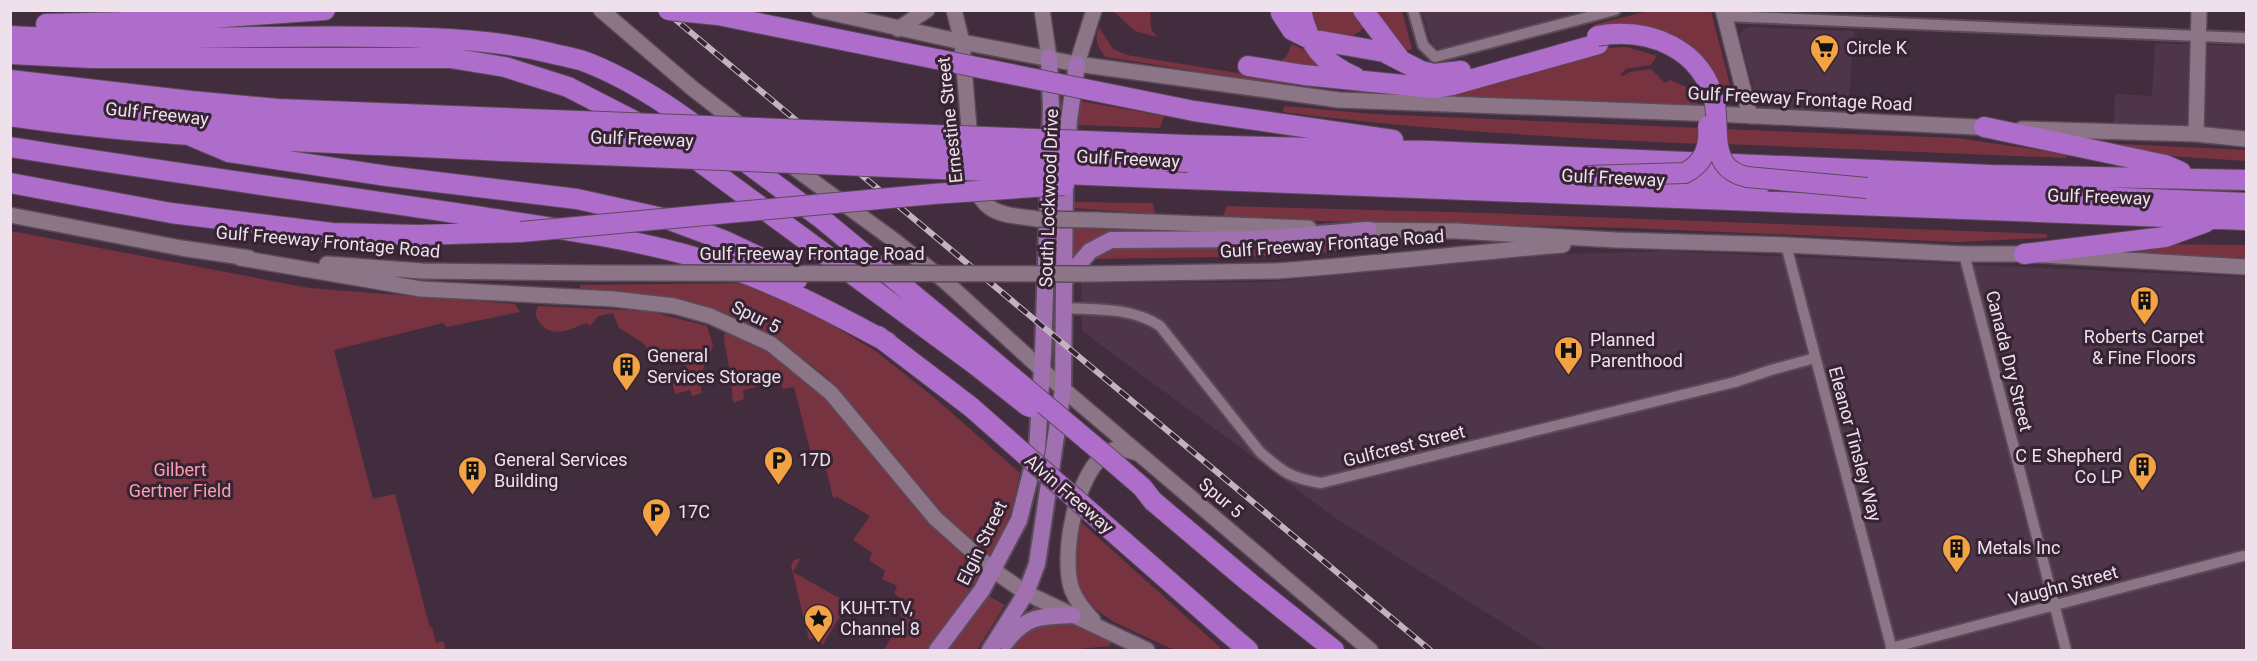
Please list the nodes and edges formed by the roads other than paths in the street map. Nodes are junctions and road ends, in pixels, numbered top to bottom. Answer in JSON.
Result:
{"nodes":[{"id":1,"x":325,"y":10,"type":"edge"},
{"id":2,"x":601,"y":10,"type":"edge"},
{"id":3,"x":668,"y":10,"type":"edge"},
{"id":4,"x":819,"y":10,"type":"edge"},
{"id":5,"x":927,"y":10,"type":"edge"},
{"id":6,"x":954,"y":10,"type":"edge"},
{"id":7,"x":1042,"y":10,"type":"edge"},
{"id":8,"x":1094,"y":10,"type":"edge"},
{"id":9,"x":1302,"y":10,"type":"edge"},
{"id":10,"x":1363,"y":10,"type":"edge"},
{"id":11,"x":1413,"y":10,"type":"edge"},
{"id":12,"x":1615,"y":10,"type":"edge"},
{"id":13,"x":2199,"y":10,"type":"edge"},
{"id":14,"x":1281,"y":13,"type":"dead end"},
{"id":15,"x":1724,"y":13,"type":"edge"},
{"id":16,"x":10,"y":24,"type":"edge"},
{"id":17,"x":898,"y":29,"type":"junction"},
{"id":18,"x":33,"y":31,"type":"junction"},
{"id":19,"x":10,"y":36,"type":"edge"},
{"id":20,"x":2199,"y":36,"type":"junction"},
{"id":21,"x":2247,"y":38,"type":"edge"},
{"id":22,"x":1310,"y":39,"type":"junction"},
{"id":23,"x":1598,"y":40,"type":"junction"},
{"id":24,"x":962,"y":42,"type":"junction"},
{"id":25,"x":1371,"y":50,"type":"junction"},
{"id":26,"x":10,"y":54,"type":"edge"},
{"id":27,"x":1049,"y":57,"type":"junction"},
{"id":28,"x":1399,"y":58,"type":"junction"},
{"id":29,"x":1077,"y":64,"type":"junction"},
{"id":30,"x":1334,"y":65,"type":"junction"},
{"id":31,"x":1248,"y":66,"type":"dead end"},
{"id":32,"x":1304,"y":75,"type":"junction"},
{"id":33,"x":10,"y":80,"type":"edge"},
{"id":34,"x":1363,"y":81,"type":"junction"},
{"id":35,"x":47,"y":93,"type":"junction"},
{"id":36,"x":10,"y":96,"type":"edge"},
{"id":37,"x":10,"y":116,"type":"edge"},
{"id":38,"x":1750,"y":116,"type":"junction"},
{"id":39,"x":1984,"y":127,"type":"junction"},
{"id":40,"x":184,"y":134,"type":"junction"},
{"id":41,"x":502,"y":134,"type":"junction"},
{"id":42,"x":2196,"y":135,"type":"junction"},
{"id":43,"x":2247,"y":139,"type":"edge"},
{"id":44,"x":10,"y":147,"type":"edge"},
{"id":45,"x":1431,"y":151,"type":"junction"},
{"id":46,"x":1187,"y":162,"type":"junction"},
{"id":47,"x":1585,"y":176,"type":"junction"},
{"id":48,"x":2192,"y":177,"type":"junction"},
{"id":49,"x":1159,"y":178,"type":"junction"},
{"id":50,"x":2247,"y":180,"type":"edge"},
{"id":51,"x":10,"y":183,"type":"edge"},
{"id":52,"x":1867,"y":188,"type":"junction"},
{"id":53,"x":2247,"y":203,"type":"edge"},
{"id":54,"x":10,"y":215,"type":"edge"},
{"id":55,"x":2219,"y":218,"type":"junction"},
{"id":56,"x":1037,"y":219,"type":"joint"},
{"id":57,"x":2247,"y":220,"type":"edge"},
{"id":58,"x":1369,"y":230,"type":"junction"},
{"id":59,"x":1616,"y":240,"type":"junction"},
{"id":60,"x":1786,"y":245,"type":"junction"},
{"id":61,"x":1964,"y":254,"type":"junction"},
{"id":62,"x":2024,"y":254,"type":"junction"},
{"id":63,"x":240,"y":258,"type":"junction"},
{"id":64,"x":2247,"y":267,"type":"edge"},
{"id":65,"x":1065,"y":280,"type":"junction"},
{"id":66,"x":1064,"y":308,"type":"junction"},
{"id":67,"x":887,"y":342,"type":"junction"},
{"id":68,"x":978,"y":357,"type":"junction"},
{"id":69,"x":1815,"y":358,"type":"junction"},
{"id":70,"x":1042,"y":369,"type":"junction"},
{"id":71,"x":1063,"y":389,"type":"junction"},
{"id":72,"x":1140,"y":454,"type":"junction"},
{"id":73,"x":2243,"y":556,"type":"dead end"},
{"id":74,"x":993,"y":570,"type":"junction"},
{"id":75,"x":1026,"y":593,"type":"junction"},
{"id":76,"x":2054,"y":605,"type":"junction"},
{"id":77,"x":1073,"y":615,"type":"junction"},
{"id":78,"x":965,"y":616,"type":"junction"},
{"id":79,"x":1102,"y":628,"type":"junction"},
{"id":80,"x":1892,"y":649,"type":"edge"},
{"id":81,"x":937,"y":651,"type":"edge"},
{"id":82,"x":948,"y":651,"type":"edge"},
{"id":83,"x":990,"y":651,"type":"edge"},
{"id":84,"x":1000,"y":651,"type":"edge"},
{"id":85,"x":1147,"y":651,"type":"edge"},
{"id":86,"x":1248,"y":651,"type":"edge"},
{"id":87,"x":1334,"y":651,"type":"edge"},
{"id":88,"x":1370,"y":651,"type":"edge"},
{"id":89,"x":2066,"y":651,"type":"edge"}],
"edges":[{"from":1,"to":18,"type":"highway"},
{"from":2,"to":70,"type":"main road","name":"Spur 5"},
{"from":3,"to":45,"type":"highway","bridge":true},
{"from":4,"to":17,"type":"main road","name":"Gulf Freeway Frontage Road"},
{"from":5,"to":17,"type":"main road"},
{"from":6,"to":24,"type":"main road","name":"Ernestine Street"},
{"from":7,"to":27,"type":"main road"},
{"from":8,"to":29,"type":"main road","name":"South Lockwood Drive"},
{"from":9,"to":22,"type":"highway"},
{"from":10,"to":28,"type":"highway"},
{"from":11,"to":12,"type":"street"},
{"from":13,"to":20,"type":"main road"},
{"from":14,"to":22,"type":"highway"},
{"from":15,"to":20,"type":"street"},
{"from":15,"to":38,"type":"main road"},
{"from":16,"to":18,"type":"highway"},
{"from":17,"to":24,"type":"main road","name":"Gulf Freeway Frontage Road"},
{"from":18,"to":19,"type":"highway"},
{"from":18,"to":68,"type":"highway"},
{"from":20,"to":21,"type":"street"},
{"from":20,"to":42,"type":"main road"},
{"from":22,"to":25,"type":"highway"},
{"from":22,"to":30,"type":"highway"},
{"from":23,"to":28,"type":"highway"},
{"from":23,"to":34,"type":"highway"},
{"from":23,"to":47,"type":"highway","bridge":true},
{"from":23,"to":52,"type":"highway","bridge":true},
{"from":24,"to":27,"type":"main road","name":"Gulf Freeway Frontage Road"},
{"from":24,"to":56,"type":"main road","name":"Ernestine Street"},
{"from":25,"to":28,"type":"highway"},
{"from":25,"to":30,"type":"highway"},
{"from":26,"to":68,"type":"highway"},
{"from":27,"to":29,"type":"main road","name":"Gulf Freeway Frontage Road"},
{"from":27,"to":70,"type":"main road","name":"South Lockwood Drive"},
{"from":29,"to":38,"type":"main road","name":"Gulf Freeway Frontage Road"},
{"from":29,"to":65,"type":"main road","name":"South Lockwood Drive"},
{"from":30,"to":32,"type":"highway"},
{"from":30,"to":34,"type":"highway"},
{"from":31,"to":32,"type":"highway"},
{"from":32,"to":34,"type":"highway"},
{"from":33,"to":35,"type":"highway","name":"Gulf Freeway"},
{"from":35,"to":36,"type":"highway","name":"Gulf Freeway"},
{"from":35,"to":41,"type":"highway","name":"Gulf Freeway"},
{"from":37,"to":40,"type":"highway","name":"Gulf Freeway"},
{"from":38,"to":39,"type":"main road","name":"Gulf Freeway Frontage Road"},
{"from":39,"to":42,"type":"main road","name":"Gulf Freeway Frontage Road"},
{"from":39,"to":48,"type":"highway"},
{"from":40,"to":41,"type":"highway","name":"Gulf Freeway"},
{"from":40,"to":67,"type":"highway"},
{"from":41,"to":46,"type":"highway","name":"Gulf Freeway","bridge":true},
{"from":41,"to":49,"type":"highway","name":"Gulf Freeway","bridge":true},
{"from":42,"to":43,"type":"main road","name":"Gulf Freeway Frontage Road"},
{"from":44,"to":67,"type":"highway"},
{"from":45,"to":46,"type":"highway","name":"Gulf Freeway"},
{"from":45,"to":48,"type":"highway","name":"Gulf Freeway"},
{"from":46,"to":47,"type":"highway","name":"Gulf Freeway"},
{"from":46,"to":49,"type":"highway","name":"Gulf Freeway"},
{"from":46,"to":55,"type":"highway","name":"Gulf Freeway"},
{"from":47,"to":52,"type":"highway","name":"Gulf Freeway","bridge":true},
{"from":48,"to":50,"type":"highway","name":"Gulf Freeway"},
{"from":49,"to":51,"type":"highway","bridge":true},
{"from":52,"to":53,"type":"highway","name":"Gulf Freeway"},
{"from":54,"to":63,"type":"main road","name":"Gulf Freeway Frontage Road"},
{"from":55,"to":57,"type":"highway","name":"Gulf Freeway"},
{"from":55,"to":62,"type":"highway"},
{"from":56,"to":58,"type":"main road","name":"Gulf Freeway Frontage Road","bridge":true},
{"from":58,"to":59,"type":"main road","name":"Gulf Freeway Frontage Road"},
{"from":58,"to":65,"type":"main road"},
{"from":59,"to":60,"type":"main road","name":"Gulf Freeway Frontage Road"},
{"from":59,"to":63,"type":"main road","name":"Gulf Freeway Frontage Road","bridge":true},
{"from":60,"to":61,"type":"main road","name":"Gulf Freeway Frontage Road"},
{"from":60,"to":69,"type":"street","name":"Eleanor Tinsley Way"},
{"from":61,"to":62,"type":"main road","name":"Gulf Freeway Frontage Road"},
{"from":61,"to":76,"type":"street","name":"Canada Dry Street"},
{"from":62,"to":64,"type":"main road","name":"Gulf Freeway Frontage Road"},
{"from":63,"to":74,"type":"main road","name":"Spur 5"},
{"from":65,"to":66,"type":"main road","name":"South Lockwood Drive"},
{"from":66,"to":69,"type":"street","name":"Gulfcrest Street"},
{"from":66,"to":71,"type":"main road","name":"South Lockwood Drive"},
{"from":67,"to":86,"type":"highway","name":"Alvin Freeway","bridge":true},
{"from":68,"to":87,"type":"highway","bridge":true},
{"from":69,"to":80,"type":"street","name":"Eleanor Tinsley Way"},
{"from":70,"to":71,"type":"main road","name":"Spur 5"},
{"from":70,"to":74,"type":"main road","name":"Elgin Street"},
{"from":71,"to":72,"type":"main road","name":"Spur 5"},
{"from":71,"to":75,"type":"main road"},
{"from":72,"to":79,"type":"main road"},
{"from":72,"to":88,"type":"main road","name":"Spur 5"},
{"from":73,"to":76,"type":"street","name":"Vaughn Street"},
{"from":74,"to":75,"type":"main road","name":"Spur 5"},
{"from":74,"to":78,"type":"main road","name":"Elgin Street"},
{"from":75,"to":77,"type":"main road","name":"Spur 5"},
{"from":75,"to":83,"type":"main road"},
{"from":76,"to":80,"type":"street","name":"Vaughn Street"},
{"from":76,"to":89,"type":"street","name":"Canada Dry Street"},
{"from":77,"to":79,"type":"main road","name":"Spur 5"},
{"from":77,"to":84,"type":"main road"},
{"from":78,"to":81,"type":"main road","name":"Elgin Street"},
{"from":78,"to":82,"type":"main road"},
{"from":79,"to":85,"type":"main road","name":"Spur 5"}]}
